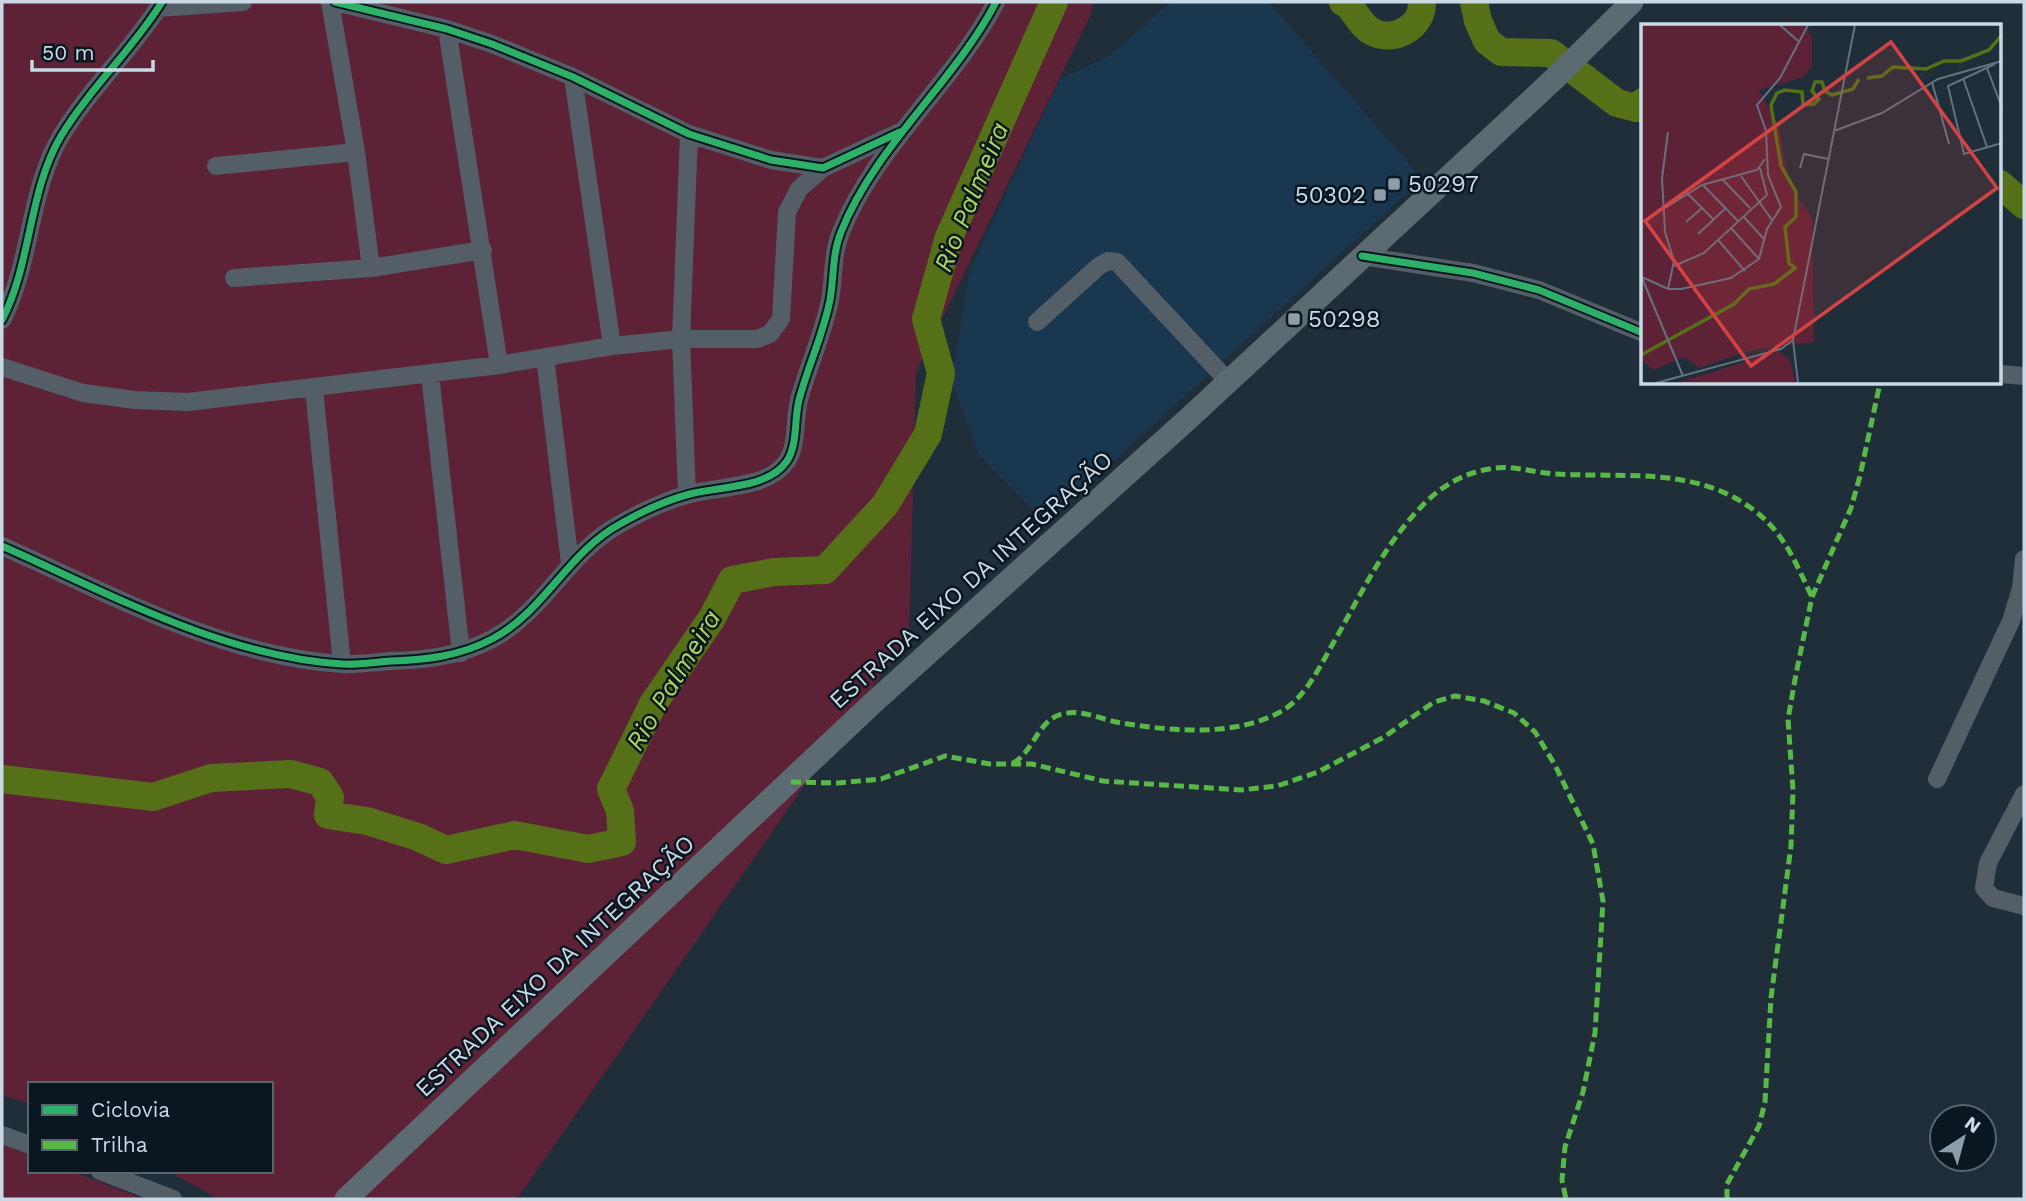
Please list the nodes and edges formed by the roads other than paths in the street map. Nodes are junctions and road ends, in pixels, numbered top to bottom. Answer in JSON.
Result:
{"nodes":[{"id":1,"x":243,"y":2,"type":"edge"},
{"id":2,"x":332,"y":2,"type":"edge"},
{"id":3,"x":996,"y":2,"type":"edge"},
{"id":4,"x":1632,"y":2,"type":"edge"},
{"id":5,"x":160,"y":5,"type":"edge"},
{"id":6,"x":447,"y":29,"type":"junction"},
{"id":7,"x":573,"y":77,"type":"junction"},
{"id":8,"x":900,"y":132,"type":"junction"},
{"id":9,"x":689,"y":134,"type":"junction"},
{"id":10,"x":356,"y":152,"type":"junction"},
{"id":11,"x":216,"y":166,"type":"dead end"},
{"id":12,"x":823,"y":168,"type":"junction"},
{"id":13,"x":483,"y":250,"type":"junction"},
{"id":14,"x":1362,"y":256,"type":"junction"},
{"id":15,"x":371,"y":268,"type":"junction"},
{"id":16,"x":234,"y":278,"type":"dead end"},
{"id":17,"x":2,"y":320,"type":"edge"},
{"id":18,"x":1037,"y":322,"type":"dead end"},
{"id":19,"x":1641,"y":331,"type":"edge"},
{"id":20,"x":681,"y":339,"type":"junction"},
{"id":21,"x":612,"y":346,"type":"junction"},
{"id":22,"x":545,"y":357,"type":"junction"},
{"id":23,"x":499,"y":365,"type":"junction"},
{"id":24,"x":2,"y":367,"type":"edge"},
{"id":25,"x":430,"y":374,"type":"junction"},
{"id":26,"x":2002,"y":374,"type":"edge"},
{"id":27,"x":2024,"y":376,"type":"edge"},
{"id":28,"x":1228,"y":381,"type":"junction"},
{"id":29,"x":314,"y":389,"type":"junction"},
{"id":30,"x":687,"y":495,"type":"junction"},
{"id":31,"x":2,"y":546,"type":"edge"},
{"id":32,"x":2024,"y":559,"type":"edge"},
{"id":33,"x":570,"y":563,"type":"junction"},
{"id":34,"x":461,"y":653,"type":"junction"},
{"id":35,"x":342,"y":664,"type":"junction"},
{"id":36,"x":1937,"y":779,"type":"dead end"},
{"id":37,"x":2024,"y":794,"type":"edge"},
{"id":38,"x":2024,"y":906,"type":"edge"},
{"id":39,"x":2,"y":1135,"type":"edge"},
{"id":40,"x":28,"y":1144,"type":"edge"},
{"id":41,"x":105,"y":1173,"type":"edge"},
{"id":42,"x":173,"y":1199,"type":"edge"},
{"id":43,"x":346,"y":1199,"type":"edge"}],
"edges":[{"from":1,"to":5,"type":"street"},
{"from":2,"to":6,"type":"street"},
{"from":2,"to":10,"type":"street"},
{"from":3,"to":8,"type":"street"},
{"from":4,"to":14,"type":"main road","name":"ESTRADA EIXO DA INTEGRAÇÃO"},
{"from":5,"to":17,"type":"street"},
{"from":6,"to":7,"type":"street"},
{"from":6,"to":13,"type":"street"},
{"from":7,"to":9,"type":"street"},
{"from":7,"to":21,"type":"street"},
{"from":8,"to":12,"type":"street"},
{"from":8,"to":30,"type":"street"},
{"from":9,"to":12,"type":"street"},
{"from":9,"to":20,"type":"street"},
{"from":10,"to":11,"type":"street"},
{"from":10,"to":15,"type":"street"},
{"from":12,"to":20,"type":"street"},
{"from":13,"to":15,"type":"street"},
{"from":13,"to":23,"type":"street"},
{"from":14,"to":19,"type":"street"},
{"from":14,"to":28,"type":"main road","name":"ESTRADA EIXO DA INTEGRAÇÃO"},
{"from":15,"to":16,"type":"street"},
{"from":18,"to":28,"type":"street"},
{"from":20,"to":21,"type":"street"},
{"from":20,"to":30,"type":"street"},
{"from":21,"to":22,"type":"street"},
{"from":22,"to":23,"type":"street"},
{"from":22,"to":33,"type":"street"},
{"from":23,"to":25,"type":"street"},
{"from":24,"to":29,"type":"street"},
{"from":25,"to":29,"type":"street"},
{"from":25,"to":34,"type":"street"},
{"from":26,"to":27,"type":"street"},
{"from":28,"to":43,"type":"main road","name":"ESTRADA EIXO DA INTEGRAÇÃO"},
{"from":29,"to":35,"type":"street"},
{"from":30,"to":33,"type":"street"},
{"from":31,"to":35,"type":"street"},
{"from":32,"to":36,"type":"street"},
{"from":33,"to":34,"type":"street"},
{"from":34,"to":35,"type":"street"},
{"from":37,"to":38,"type":"street"},
{"from":39,"to":40,"type":"street"},
{"from":41,"to":42,"type":"street"}]}
